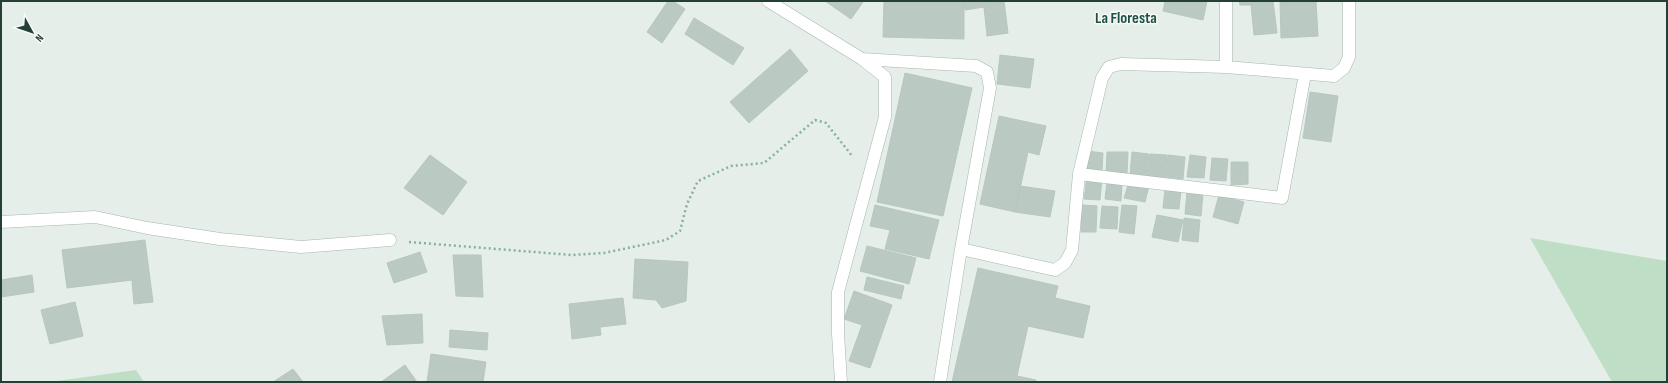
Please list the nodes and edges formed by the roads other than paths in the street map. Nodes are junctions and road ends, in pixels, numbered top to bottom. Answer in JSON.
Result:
{"nodes":[{"id":1,"x":768,"y":1,"type":"edge"},
{"id":2,"x":1226,"y":1,"type":"edge"},
{"id":3,"x":1349,"y":1,"type":"edge"},
{"id":4,"x":862,"y":59,"type":"junction"},
{"id":5,"x":1226,"y":67,"type":"junction"},
{"id":6,"x":1305,"y":74,"type":"junction"},
{"id":7,"x":1079,"y":174,"type":"junction"},
{"id":8,"x":1,"y":222,"type":"edge"},
{"id":9,"x":390,"y":240,"type":"road end"},
{"id":10,"x":961,"y":249,"type":"junction"},
{"id":11,"x":840,"y":382,"type":"edge"},
{"id":12,"x":940,"y":382,"type":"edge"}],
"edges":[{"from":1,"to":4,"type":"street"},
{"from":2,"to":5,"type":"street"},
{"from":3,"to":6,"type":"street"},
{"from":4,"to":10,"type":"street"},
{"from":4,"to":11,"type":"street"},
{"from":5,"to":6,"type":"street"},
{"from":5,"to":7,"type":"street"},
{"from":6,"to":7,"type":"street"},
{"from":7,"to":10,"type":"street"},
{"from":8,"to":9,"type":"street"},
{"from":10,"to":12,"type":"street"}]}
